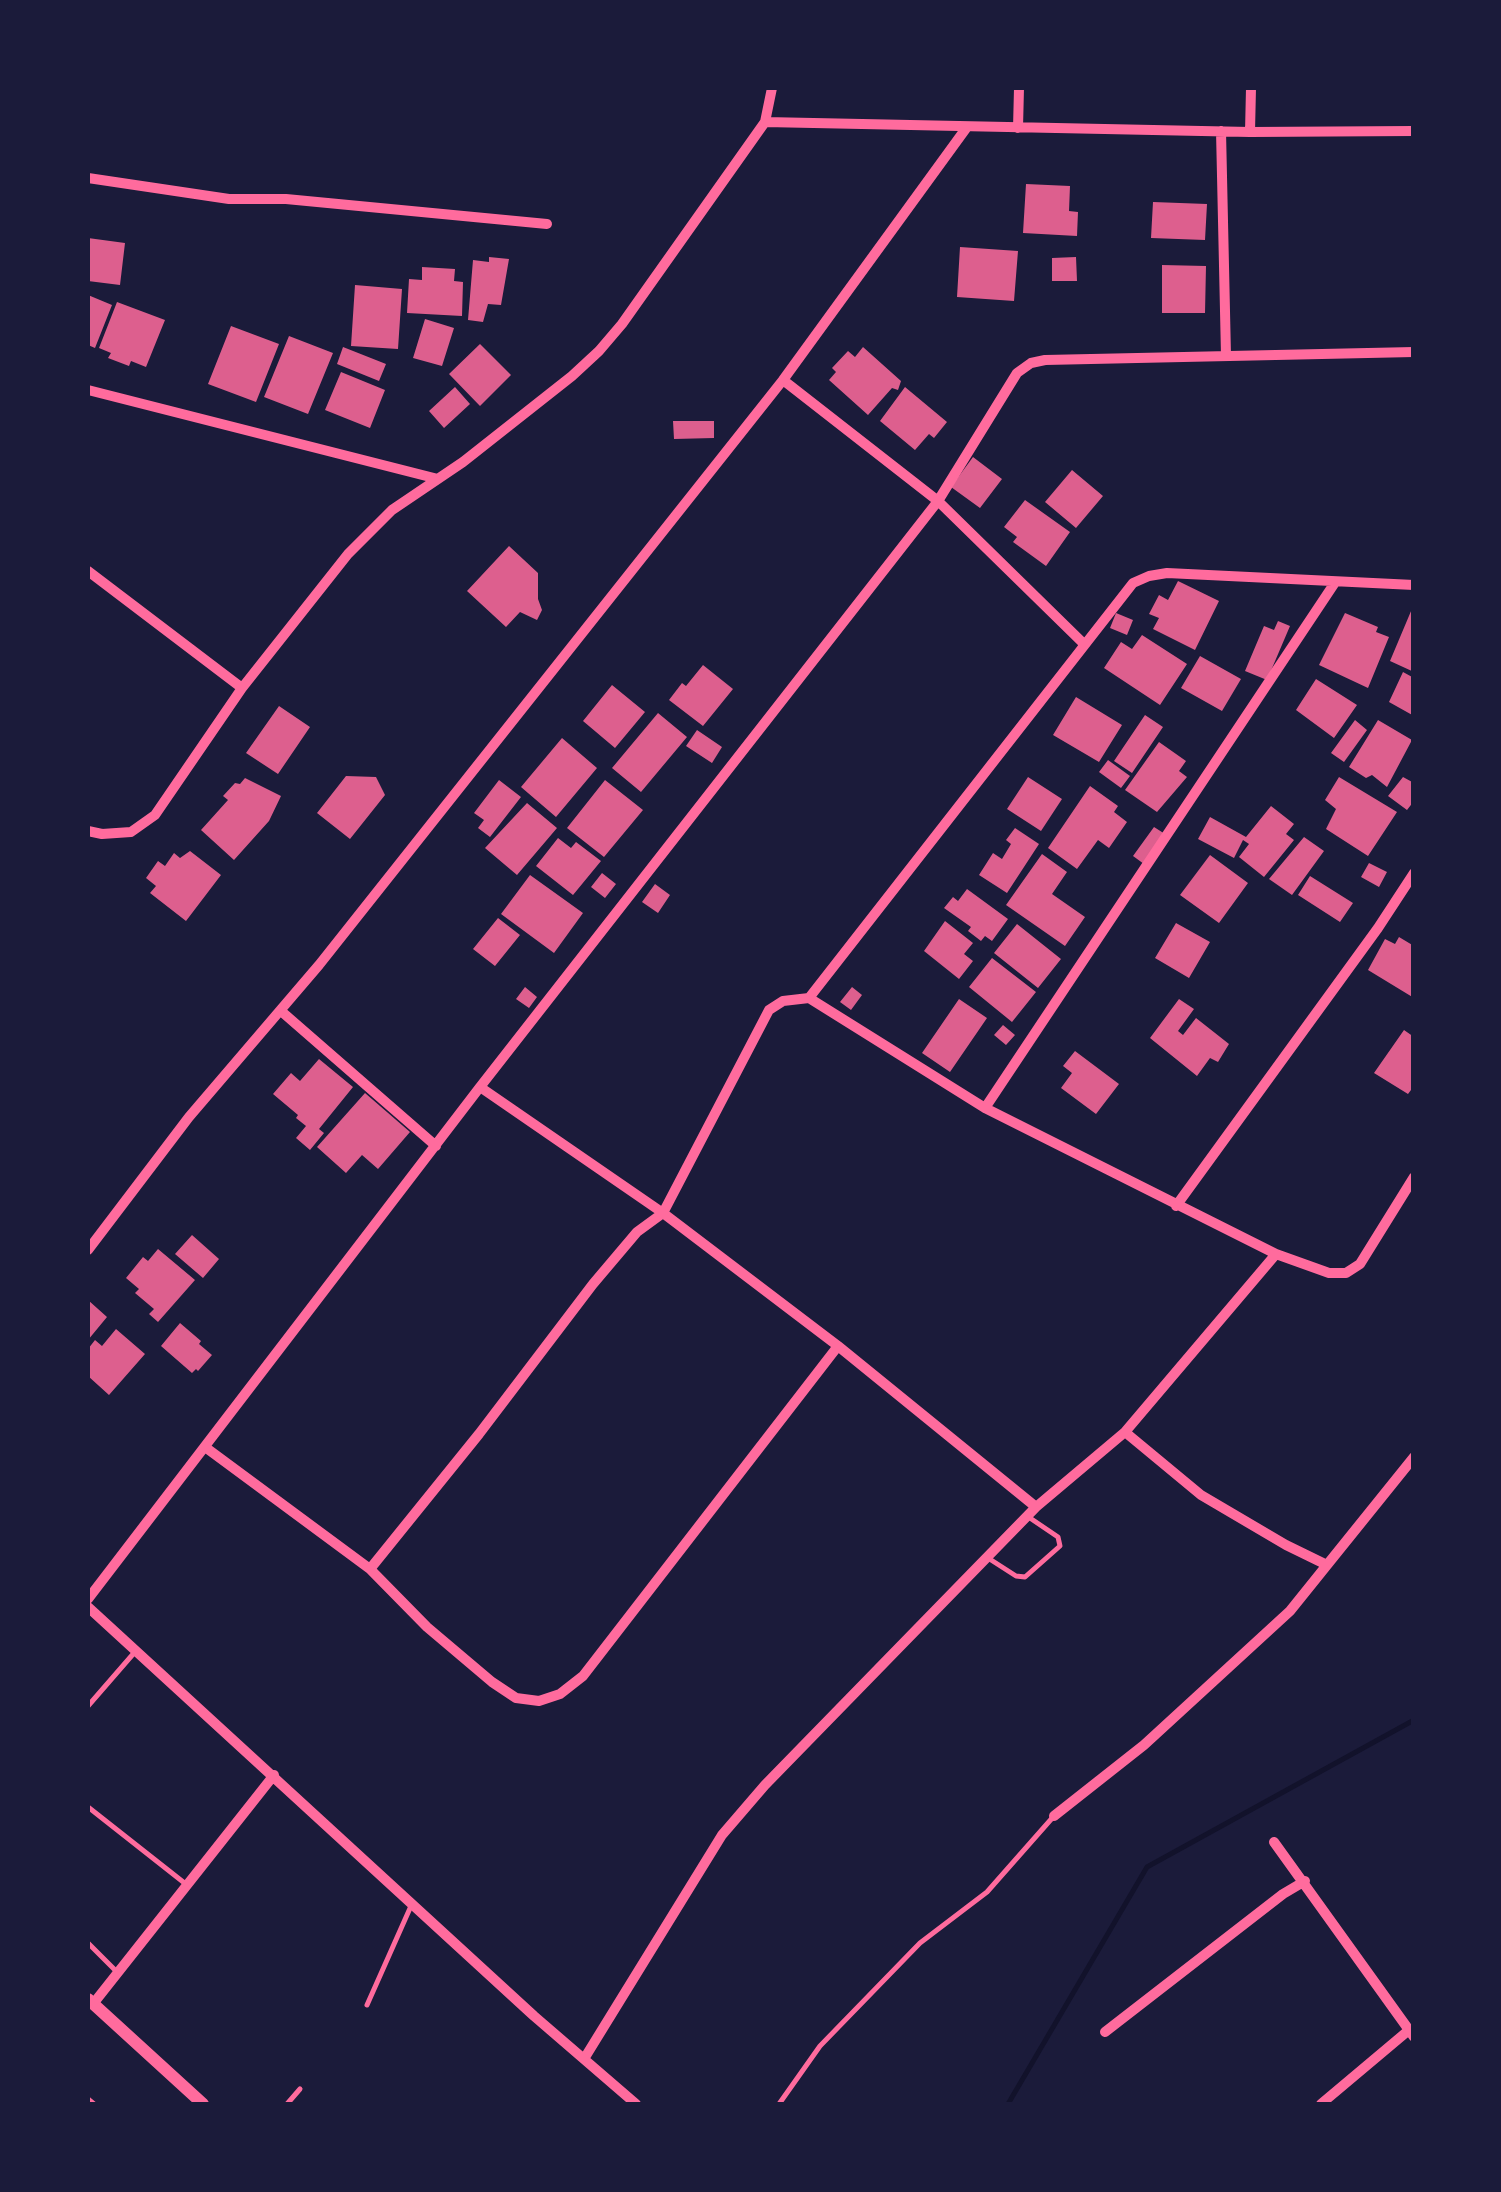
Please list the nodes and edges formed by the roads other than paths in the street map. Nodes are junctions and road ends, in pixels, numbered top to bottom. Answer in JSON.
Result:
{"nodes":[{"id":1,"x":772,"y":88,"type":"edge"},
{"id":2,"x":1019,"y":88,"type":"edge"},
{"id":3,"x":1251,"y":88,"type":"edge"},
{"id":4,"x":765,"y":122,"type":"junction"},
{"id":5,"x":967,"y":128,"type":"junction"},
{"id":6,"x":1018,"y":128,"type":"junction"},
{"id":7,"x":1221,"y":131,"type":"junction"},
{"id":8,"x":1414,"y":131,"type":"edge"},
{"id":9,"x":1250,"y":132,"type":"junction"},
{"id":10,"x":88,"y":178,"type":"edge"},
{"id":11,"x":548,"y":224,"type":"dead end"},
{"id":12,"x":1414,"y":352,"type":"edge"},
{"id":13,"x":1226,"y":356,"type":"junction"},
{"id":14,"x":783,"y":380,"type":"junction"},
{"id":15,"x":88,"y":390,"type":"edge"},
{"id":16,"x":438,"y":479,"type":"junction"},
{"id":17,"x":938,"y":500,"type":"junction"},
{"id":18,"x":88,"y":571,"type":"edge"},
{"id":19,"x":1334,"y":584,"type":"junction"},
{"id":20,"x":1414,"y":585,"type":"edge"},
{"id":21,"x":1084,"y":644,"type":"junction"},
{"id":22,"x":242,"y":688,"type":"junction"},
{"id":23,"x":88,"y":832,"type":"edge"},
{"id":24,"x":1414,"y":873,"type":"edge"},
{"id":25,"x":809,"y":998,"type":"junction"},
{"id":26,"x":281,"y":1011,"type":"junction"},
{"id":27,"x":480,"y":1087,"type":"junction"},
{"id":28,"x":984,"y":1108,"type":"junction"},
{"id":29,"x":436,"y":1146,"type":"junction"},
{"id":30,"x":1414,"y":1177,"type":"edge"},
{"id":31,"x":1176,"y":1206,"type":"junction"},
{"id":32,"x":663,"y":1213,"type":"junction"},
{"id":33,"x":88,"y":1250,"type":"edge"},
{"id":34,"x":1276,"y":1254,"type":"junction"},
{"id":35,"x":838,"y":1346,"type":"junction"},
{"id":36,"x":1125,"y":1432,"type":"junction"},
{"id":37,"x":205,"y":1448,"type":"junction"},
{"id":38,"x":1414,"y":1457,"type":"edge"},
{"id":39,"x":1032,"y":1512,"type":"junction"},
{"id":40,"x":988,"y":1558,"type":"junction"},
{"id":41,"x":1327,"y":1564,"type":"junction"},
{"id":42,"x":370,"y":1569,"type":"junction"},
{"id":43,"x":88,"y":1598,"type":"edge"},
{"id":44,"x":88,"y":1607,"type":"edge"},
{"id":45,"x":136,"y":1651,"type":"junction"},
{"id":46,"x":88,"y":1706,"type":"edge"},
{"id":47,"x":274,"y":1775,"type":"junction"},
{"id":48,"x":88,"y":1807,"type":"edge"},
{"id":49,"x":1054,"y":1816,"type":"joint"},
{"id":50,"x":1274,"y":1842,"type":"dead end"},
{"id":51,"x":1305,"y":1881,"type":"junction"},
{"id":52,"x":187,"y":1885,"type":"junction"},
{"id":53,"x":412,"y":1903,"type":"junction"},
{"id":54,"x":88,"y":1943,"type":"edge"},
{"id":55,"x":118,"y":1972,"type":"junction"},
{"id":56,"x":90,"y":2002,"type":"edge"},
{"id":57,"x":367,"y":2005,"type":"dead end"},
{"id":58,"x":1105,"y":2032,"type":"dead end"},
{"id":59,"x":1411,"y":2034,"type":"edge"},
{"id":60,"x":584,"y":2060,"type":"junction"},
{"id":61,"x":300,"y":2089,"type":"dead end"},
{"id":62,"x":88,"y":2099,"type":"edge"},
{"id":63,"x":94,"y":2104,"type":"edge"},
{"id":64,"x":203,"y":2104,"type":"edge"},
{"id":65,"x":286,"y":2104,"type":"edge"},
{"id":66,"x":636,"y":2104,"type":"edge"},
{"id":67,"x":779,"y":2104,"type":"edge"},
{"id":68,"x":1321,"y":2104,"type":"edge"}],
"edges":[{"from":1,"to":4,"type":"street"},
{"from":2,"to":6,"type":"street"},
{"from":3,"to":9,"type":"street"},
{"from":4,"to":5,"type":"street"},
{"from":4,"to":16,"type":"street"},
{"from":5,"to":6,"type":"street"},
{"from":5,"to":14,"type":"street"},
{"from":6,"to":7,"type":"street"},
{"from":7,"to":9,"type":"street"},
{"from":7,"to":13,"type":"street"},
{"from":8,"to":9,"type":"street"},
{"from":10,"to":11,"type":"street"},
{"from":12,"to":13,"type":"street"},
{"from":13,"to":17,"type":"street"},
{"from":14,"to":17,"type":"street"},
{"from":14,"to":26,"type":"street"},
{"from":15,"to":16,"type":"street"},
{"from":16,"to":22,"type":"street"},
{"from":17,"to":21,"type":"street"},
{"from":17,"to":27,"type":"street"},
{"from":18,"to":22,"type":"street"},
{"from":19,"to":20,"type":"street"},
{"from":19,"to":21,"type":"street"},
{"from":19,"to":28,"type":"street"},
{"from":21,"to":25,"type":"street"},
{"from":22,"to":23,"type":"street"},
{"from":24,"to":31,"type":"street"},
{"from":25,"to":28,"type":"street"},
{"from":25,"to":32,"type":"street"},
{"from":26,"to":29,"type":"street"},
{"from":26,"to":33,"type":"street"},
{"from":27,"to":29,"type":"street"},
{"from":27,"to":32,"type":"street"},
{"from":28,"to":31,"type":"street"},
{"from":29,"to":37,"type":"street"},
{"from":30,"to":34,"type":"street"},
{"from":31,"to":34,"type":"street"},
{"from":32,"to":35,"type":"street"},
{"from":32,"to":42,"type":"street"},
{"from":34,"to":36,"type":"street"},
{"from":35,"to":39,"type":"street"},
{"from":35,"to":42,"type":"street"},
{"from":36,"to":39,"type":"street"},
{"from":36,"to":41,"type":"street"},
{"from":37,"to":42,"type":"street"},
{"from":37,"to":43,"type":"street"},
{"from":38,"to":41,"type":"street"},
{"from":39,"to":40,"type":"street"},
{"from":39,"to":40,"type":"lane"},
{"from":40,"to":60,"type":"street"},
{"from":41,"to":49,"type":"street"},
{"from":44,"to":45,"type":"street"},
{"from":45,"to":46,"type":"lane"},
{"from":45,"to":47,"type":"street"},
{"from":47,"to":52,"type":"street"},
{"from":47,"to":53,"type":"street"},
{"from":48,"to":52,"type":"lane"},
{"from":49,"to":67,"type":"lane"},
{"from":50,"to":51,"type":"street"},
{"from":51,"to":58,"type":"street"},
{"from":51,"to":59,"type":"street"},
{"from":52,"to":55,"type":"street"},
{"from":53,"to":57,"type":"lane"},
{"from":53,"to":60,"type":"street"},
{"from":54,"to":55,"type":"lane"},
{"from":55,"to":56,"type":"street"},
{"from":56,"to":64,"type":"street"},
{"from":59,"to":68,"type":"street"},
{"from":60,"to":66,"type":"street"},
{"from":61,"to":65,"type":"lane"},
{"from":62,"to":63,"type":"lane"}]}
